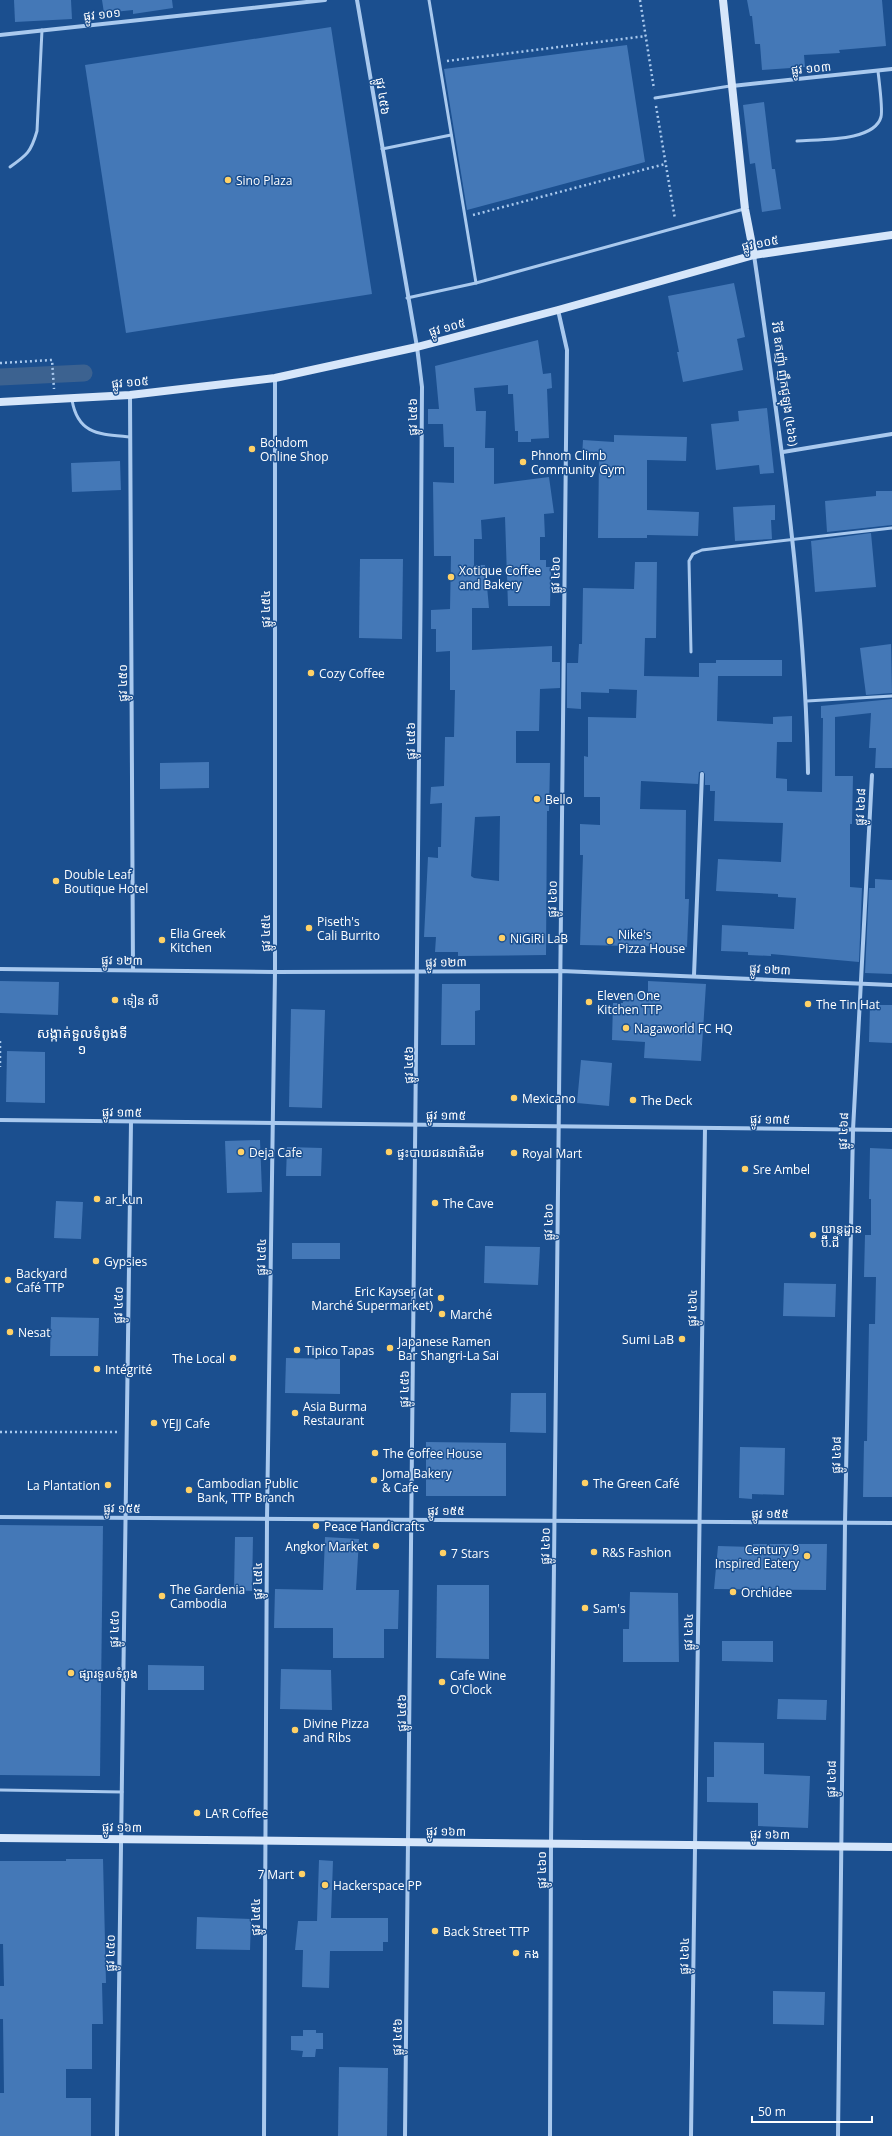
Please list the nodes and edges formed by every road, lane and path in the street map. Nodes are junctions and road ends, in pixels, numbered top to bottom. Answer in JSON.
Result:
{"nodes":[{"id":1,"x":325,"y":0,"type":"edge"},
{"id":2,"x":357,"y":0,"type":"edge"},
{"id":3,"x":429,"y":0,"type":"edge"},
{"id":4,"x":640,"y":0,"type":"edge"},
{"id":5,"x":723,"y":0,"type":"edge"},
{"id":6,"x":42,"y":30,"type":"junction"},
{"id":7,"x":0,"y":35,"type":"edge"},
{"id":8,"x":646,"y":36,"type":"junction"},
{"id":9,"x":439,"y":62,"type":"junction"},
{"id":10,"x":892,"y":69,"type":"edge"},
{"id":11,"x":878,"y":71,"type":"junction"},
{"id":12,"x":732,"y":86,"type":"junction"},
{"id":13,"x":655,"y":98,"type":"junction"},
{"id":14,"x":451,"y":135,"type":"junction"},
{"id":15,"x":797,"y":141,"type":"dead end"},
{"id":16,"x":382,"y":149,"type":"junction"},
{"id":17,"x":665,"y":164,"type":"junction"},
{"id":18,"x":10,"y":167,"type":"dead end"},
{"id":19,"x":746,"y":209,"type":"junction"},
{"id":20,"x":465,"y":217,"type":"junction"},
{"id":21,"x":676,"y":228,"type":"junction"},
{"id":22,"x":892,"y":235,"type":"edge"},
{"id":23,"x":754,"y":254,"type":"junction"},
{"id":24,"x":476,"y":283,"type":"junction"},
{"id":25,"x":407,"y":298,"type":"junction"},
{"id":26,"x":558,"y":310,"type":"junction"},
{"id":27,"x":417,"y":348,"type":"junction"},
{"id":28,"x":0,"y":363,"type":"edge"},
{"id":29,"x":275,"y":378,"type":"junction"},
{"id":30,"x":54,"y":383,"type":"dead end"},
{"id":31,"x":130,"y":395,"type":"junction"},
{"id":32,"x":72,"y":398,"type":"junction"},
{"id":33,"x":0,"y":402,"type":"edge"},
{"id":34,"x":892,"y":434,"type":"edge"},
{"id":35,"x":130,"y":437,"type":"junction"},
{"id":36,"x":783,"y":452,"type":"junction"},
{"id":37,"x":892,"y":528,"type":"edge"},
{"id":38,"x":793,"y":540,"type":"junction"},
{"id":39,"x":691,"y":652,"type":"dead end"},
{"id":40,"x":892,"y":696,"type":"edge"},
{"id":41,"x":807,"y":701,"type":"junction"},
{"id":42,"x":808,"y":773,"type":"dead end"},
{"id":43,"x":702,"y":774,"type":"dead end"},
{"id":44,"x":872,"y":775,"type":"dead end"},
{"id":45,"x":0,"y":969,"type":"edge"},
{"id":46,"x":133,"y":970,"type":"junction"},
{"id":47,"x":561,"y":971,"type":"junction"},
{"id":48,"x":274,"y":972,"type":"junction"},
{"id":49,"x":418,"y":973,"type":"junction"},
{"id":50,"x":694,"y":975,"type":"junction"},
{"id":51,"x":859,"y":984,"type":"junction"},
{"id":52,"x":892,"y":985,"type":"edge"},
{"id":53,"x":0,"y":1041,"type":"edge"},
{"id":54,"x":0,"y":1067,"type":"edge"},
{"id":55,"x":0,"y":1120,"type":"edge"},
{"id":56,"x":131,"y":1122,"type":"junction"},
{"id":57,"x":272,"y":1124,"type":"junction"},
{"id":58,"x":418,"y":1125,"type":"junction"},
{"id":59,"x":559,"y":1127,"type":"junction"},
{"id":60,"x":705,"y":1128,"type":"junction"},
{"id":61,"x":853,"y":1130,"type":"junction"},
{"id":62,"x":892,"y":1130,"type":"edge"},
{"id":63,"x":0,"y":1432,"type":"edge"},
{"id":64,"x":127,"y":1432,"type":"junction"},
{"id":65,"x":0,"y":1516,"type":"edge"},
{"id":66,"x":126,"y":1518,"type":"junction"},
{"id":67,"x":267,"y":1519,"type":"junction"},
{"id":68,"x":413,"y":1520,"type":"junction"},
{"id":69,"x":555,"y":1521,"type":"junction"},
{"id":70,"x":700,"y":1522,"type":"junction"},
{"id":71,"x":845,"y":1523,"type":"junction"},
{"id":72,"x":892,"y":1523,"type":"edge"},
{"id":73,"x":0,"y":1790,"type":"edge"},
{"id":74,"x":122,"y":1792,"type":"junction"},
{"id":75,"x":0,"y":1838,"type":"edge"},
{"id":76,"x":121,"y":1839,"type":"junction"},
{"id":77,"x":266,"y":1841,"type":"junction"},
{"id":78,"x":410,"y":1842,"type":"junction"},
{"id":79,"x":551,"y":1844,"type":"junction"},
{"id":80,"x":695,"y":1845,"type":"junction"},
{"id":81,"x":840,"y":1847,"type":"junction"},
{"id":82,"x":892,"y":1847,"type":"edge"},
{"id":83,"x":117,"y":2136,"type":"edge"},
{"id":84,"x":264,"y":2136,"type":"edge"},
{"id":85,"x":405,"y":2136,"type":"edge"},
{"id":86,"x":550,"y":2136,"type":"edge"},
{"id":87,"x":691,"y":2136,"type":"edge"},
{"id":88,"x":838,"y":2136,"type":"edge"}],
"edges":[{"from":1,"to":6,"type":"street","name":"ផ្លូវ ១០១"},
{"from":2,"to":16,"type":"street","name":"ផ្លូវ ៤៥៦"},
{"from":3,"to":9,"type":"lane"},
{"from":4,"to":8,"type":"path"},
{"from":5,"to":12,"type":"street","name":"វិថី ឧកញ៉ា ញឹកជូឡុង (៤៦៦)"},
{"from":6,"to":7,"type":"street","name":"ផ្លូវ ១០១"},
{"from":6,"to":18,"type":"lane"},
{"from":8,"to":9,"type":"path"},
{"from":8,"to":13,"type":"path"},
{"from":9,"to":14,"type":"lane"},
{"from":10,"to":11,"type":"street","name":"ផ្លូវ ១០៣"},
{"from":11,"to":12,"type":"street","name":"ផ្លូវ ១០៣"},
{"from":11,"to":15,"type":"lane"},
{"from":12,"to":13,"type":"lane"},
{"from":12,"to":19,"type":"street","name":"វិថី ឧកញ៉ា ញឹកជូឡុង (៤៦៦)"},
{"from":13,"to":17,"type":"path"},
{"from":14,"to":16,"type":"lane"},
{"from":14,"to":20,"type":"lane"},
{"from":16,"to":25,"type":"street","name":"ផ្លូវ ៤៥៦"},
{"from":17,"to":20,"type":"path"},
{"from":17,"to":21,"type":"path"},
{"from":19,"to":21,"type":"lane"},
{"from":19,"to":23,"type":"street","name":"វិថី ឧកញ៉ា ញឹកជូឡុង (៤៦៦)"},
{"from":20,"to":24,"type":"lane"},
{"from":21,"to":24,"type":"lane"},
{"from":22,"to":23,"type":"street","name":"ផ្លូវ ១០៥"},
{"from":23,"to":26,"type":"street","name":"ផ្លូវ ១០៥"},
{"from":23,"to":36,"type":"street","name":"វិថី ឧកញ៉ា ញឹកជូឡុង (៤៦៦)"},
{"from":24,"to":25,"type":"lane"},
{"from":25,"to":27,"type":"street","name":"ផ្លូវ ៤៥៦"},
{"from":26,"to":27,"type":"street","name":"ផ្លូវ ១០៥"},
{"from":26,"to":47,"type":"street","name":"ផ្លូវ ៤៦០"},
{"from":27,"to":29,"type":"street","name":"ផ្លូវ ១០៥"},
{"from":27,"to":49,"type":"street","name":"ផ្លូវ ៤៥៦"},
{"from":28,"to":30,"type":"path"},
{"from":29,"to":31,"type":"street","name":"ផ្លូវ ១០៥"},
{"from":29,"to":48,"type":"street","name":"ផ្លូវ ៤៥៤"},
{"from":31,"to":32,"type":"street","name":"ផ្លូវ ១០៥"},
{"from":31,"to":35,"type":"street","name":"ផ្លូវ ៤៥០"},
{"from":32,"to":33,"type":"street","name":"ផ្លូវ ១០៥"},
{"from":32,"to":35,"type":"lane"},
{"from":34,"to":36,"type":"street"},
{"from":35,"to":46,"type":"street","name":"ផ្លូវ ៤៥០"},
{"from":36,"to":38,"type":"street","name":"វិថី ឧកញ៉ា ញឹកជូឡុង (៤៦៦)"},
{"from":37,"to":38,"type":"lane"},
{"from":38,"to":39,"type":"lane"},
{"from":38,"to":41,"type":"street","name":"វិថី ឧកញ៉ា ញឹកជូឡុង (៤៦៦)"},
{"from":40,"to":41,"type":"lane"},
{"from":41,"to":42,"type":"street","name":"វិថី ឧកញ៉ា ញឹកជូឡុង (៤៦៦)"},
{"from":43,"to":50,"type":"street"},
{"from":44,"to":51,"type":"street","name":"ផ្លូវ ៤៦៨"},
{"from":45,"to":46,"type":"street","name":"ផ្លូវ ១២៣"},
{"from":46,"to":48,"type":"street","name":"ផ្លូវ ១២៣"},
{"from":47,"to":49,"type":"street","name":"ផ្លូវ ១២៣"},
{"from":47,"to":50,"type":"street","name":"ផ្លូវ ១២៣"},
{"from":47,"to":59,"type":"street","name":"ផ្លូវ ៤៦០"},
{"from":48,"to":49,"type":"street","name":"ផ្លូវ ១២៣"},
{"from":48,"to":57,"type":"street","name":"ផ្លូវ ៤៥៤"},
{"from":49,"to":58,"type":"street","name":"ផ្លូវ ៤៥៦"},
{"from":50,"to":51,"type":"street","name":"ផ្លូវ ១២៣"},
{"from":51,"to":52,"type":"street","name":"ផ្លូវ ១២៣"},
{"from":51,"to":61,"type":"street","name":"ផ្លូវ ៤៦៨"},
{"from":53,"to":54,"type":"path"},
{"from":55,"to":56,"type":"street","name":"ផ្លូវ ១៣៥"},
{"from":56,"to":57,"type":"street","name":"ផ្លូវ ១៣៥"},
{"from":56,"to":64,"type":"street","name":"ផ្លូវ ៤៥០"},
{"from":57,"to":58,"type":"street","name":"ផ្លូវ ១៣៥"},
{"from":57,"to":67,"type":"street","name":"ផ្លូវ ៤៥៤"},
{"from":58,"to":59,"type":"street","name":"ផ្លូវ ១៣៥"},
{"from":58,"to":68,"type":"street","name":"ផ្លូវ ៤៥៦"},
{"from":59,"to":60,"type":"street","name":"ផ្លូវ ១៣៥"},
{"from":59,"to":69,"type":"street","name":"ផ្លូវ ៤៦០"},
{"from":60,"to":61,"type":"street","name":"ផ្លូវ ១៣៥"},
{"from":60,"to":70,"type":"street","name":"ផ្លូវ ៤៦៤"},
{"from":61,"to":62,"type":"street","name":"ផ្លូវ ១៣៥"},
{"from":61,"to":71,"type":"street","name":"ផ្លូវ ៤៦៨"},
{"from":63,"to":64,"type":"path"},
{"from":64,"to":66,"type":"street","name":"ផ្លូវ ៤៥០"},
{"from":65,"to":66,"type":"street","name":"ផ្លូវ ១៥៥"},
{"from":66,"to":67,"type":"street","name":"ផ្លូវ ១៥៥"},
{"from":66,"to":74,"type":"street","name":"ផ្លូវ ៤៥០"},
{"from":67,"to":68,"type":"street","name":"ផ្លូវ ១៥៥"},
{"from":67,"to":77,"type":"street","name":"ផ្លូវ ៤៥៤"},
{"from":68,"to":69,"type":"street","name":"ផ្លូវ ១៥៥"},
{"from":68,"to":78,"type":"street","name":"ផ្លូវ ៤៥៦"},
{"from":69,"to":70,"type":"street","name":"ផ្លូវ ១៥៥"},
{"from":69,"to":79,"type":"street","name":"ផ្លូវ ៤៦០"},
{"from":70,"to":71,"type":"street","name":"ផ្លូវ ១៥៥"},
{"from":70,"to":80,"type":"street","name":"ផ្លូវ ៤៦៤"},
{"from":71,"to":72,"type":"street","name":"ផ្លូវ ១៥៥"},
{"from":71,"to":81,"type":"street","name":"ផ្លូវ ៤៦៨"},
{"from":73,"to":74,"type":"lane"},
{"from":74,"to":76,"type":"street","name":"ផ្លូវ ៤៥០"},
{"from":75,"to":76,"type":"street","name":"ផ្លូវ ១៦៣"},
{"from":76,"to":77,"type":"street","name":"ផ្លូវ ១៦៣"},
{"from":76,"to":83,"type":"street","name":"ផ្លូវ ៤៥០"},
{"from":77,"to":78,"type":"street","name":"ផ្លូវ ១៦៣"},
{"from":77,"to":84,"type":"street","name":"ផ្លូវ ៤៥៤"},
{"from":78,"to":79,"type":"street","name":"ផ្លូវ ១៦៣"},
{"from":78,"to":85,"type":"street","name":"ផ្លូវ ៤៥៦"},
{"from":79,"to":80,"type":"street","name":"ផ្លូវ ១៦៣"},
{"from":79,"to":86,"type":"street","name":"ផ្លូវ ៤៦០"},
{"from":80,"to":81,"type":"street","name":"ផ្លូវ ១៦៣"},
{"from":80,"to":87,"type":"street","name":"ផ្លូវ ៤៦៤"},
{"from":81,"to":82,"type":"street","name":"ផ្លូវ ១៦៣"},
{"from":81,"to":88,"type":"street","name":"ផ្លូវ ៤៦៨"}]}
